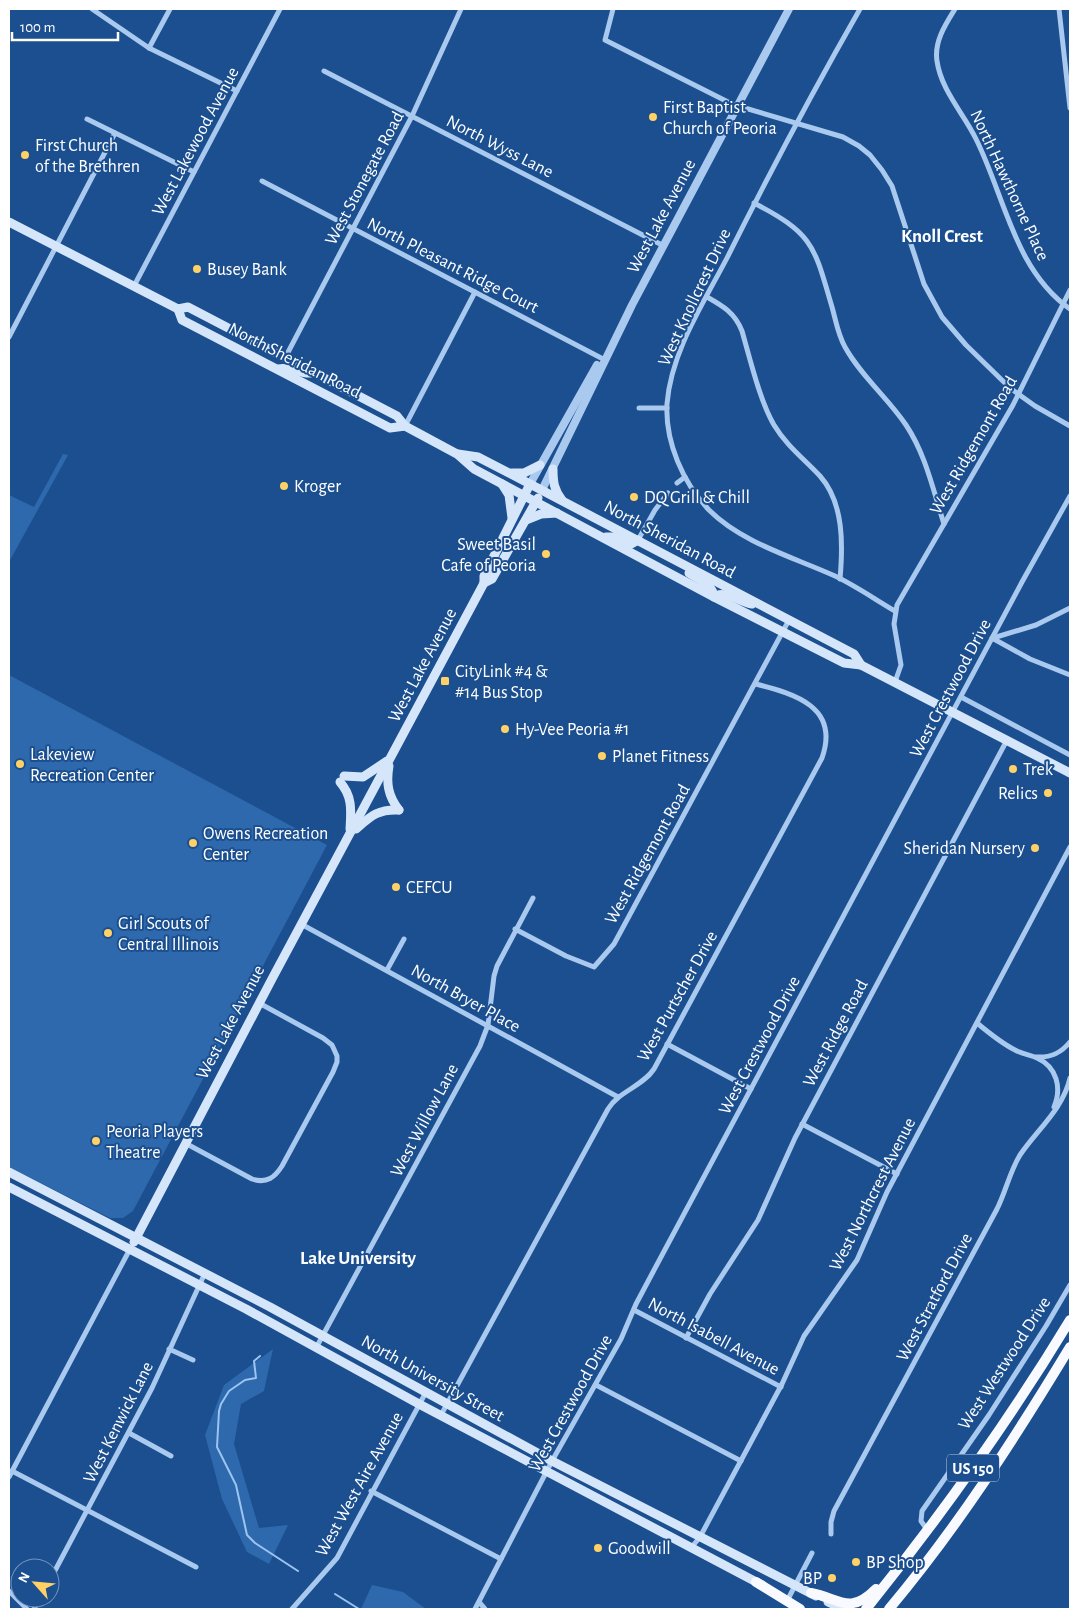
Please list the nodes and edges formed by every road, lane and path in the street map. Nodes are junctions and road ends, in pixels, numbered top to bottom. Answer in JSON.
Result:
{"nodes":[{"id":1,"x":92,"y":9,"type":"edge"},
{"id":2,"x":170,"y":9,"type":"edge"},
{"id":3,"x":280,"y":9,"type":"edge"},
{"id":4,"x":461,"y":9,"type":"edge"},
{"id":5,"x":613,"y":9,"type":"edge"},
{"id":6,"x":789,"y":9,"type":"edge"},
{"id":7,"x":860,"y":9,"type":"edge"},
{"id":8,"x":955,"y":9,"type":"edge"},
{"id":9,"x":1059,"y":9,"type":"edge"},
{"id":10,"x":149,"y":48,"type":"junction"},
{"id":11,"x":324,"y":71,"type":"dead end"},
{"id":12,"x":237,"y":91,"type":"junction"},
{"id":13,"x":738,"y":107,"type":"junction"},
{"id":14,"x":1070,"y":108,"type":"edge"},
{"id":15,"x":412,"y":116,"type":"junction"},
{"id":16,"x":87,"y":119,"type":"dead end"},
{"id":17,"x":796,"y":123,"type":"junction"},
{"id":18,"x":115,"y":133,"type":"junction"},
{"id":19,"x":194,"y":172,"type":"junction"},
{"id":20,"x":262,"y":181,"type":"dead end"},
{"id":21,"x":754,"y":203,"type":"junction"},
{"id":22,"x":9,"y":222,"type":"edge"},
{"id":23,"x":353,"y":228,"type":"junction"},
{"id":24,"x":664,"y":246,"type":"junction"},
{"id":25,"x":57,"y":247,"type":"junction"},
{"id":26,"x":134,"y":286,"type":"junction"},
{"id":27,"x":1070,"y":290,"type":"edge"},
{"id":28,"x":475,"y":292,"type":"junction"},
{"id":29,"x":706,"y":297,"type":"junction"},
{"id":30,"x":1064,"y":304,"type":"junction"},
{"id":31,"x":178,"y":309,"type":"junction"},
{"id":32,"x":1070,"y":309,"type":"edge"},
{"id":33,"x":9,"y":337,"type":"edge"},
{"id":34,"x":258,"y":344,"type":"junction"},
{"id":35,"x":285,"y":358,"type":"junction"},
{"id":36,"x":603,"y":359,"type":"junction"},
{"id":37,"x":277,"y":369,"type":"junction"},
{"id":38,"x":314,"y":373,"type":"junction"},
{"id":39,"x":1018,"y":395,"type":"junction"},
{"id":40,"x":639,"y":408,"type":"dead end"},
{"id":41,"x":667,"y":408,"type":"junction"},
{"id":42,"x":405,"y":426,"type":"junction"},
{"id":43,"x":1070,"y":426,"type":"edge"},
{"id":44,"x":458,"y":454,"type":"junction"},
{"id":45,"x":540,"y":465,"type":"junction"},
{"id":46,"x":553,"y":469,"type":"junction"},
{"id":47,"x":509,"y":473,"type":"junction"},
{"id":48,"x":685,"y":477,"type":"junction"},
{"id":49,"x":502,"y":483,"type":"junction"},
{"id":50,"x":677,"y":483,"type":"dead end"},
{"id":51,"x":530,"y":484,"type":"junction"},
{"id":52,"x":542,"y":490,"type":"junction"},
{"id":53,"x":668,"y":493,"type":"dead end"},
{"id":54,"x":524,"y":495,"type":"junction"},
{"id":55,"x":1070,"y":496,"type":"edge"},
{"id":56,"x":536,"y":501,"type":"junction"},
{"id":57,"x":564,"y":502,"type":"junction"},
{"id":58,"x":558,"y":513,"type":"junction"},
{"id":59,"x":512,"y":519,"type":"junction"},
{"id":60,"x":526,"y":520,"type":"junction"},
{"id":61,"x":944,"y":524,"type":"junction"},
{"id":62,"x":604,"y":538,"type":"junction"},
{"id":63,"x":638,"y":540,"type":"junction"},
{"id":64,"x":676,"y":561,"type":"junction"},
{"id":65,"x":840,"y":579,"type":"junction"},
{"id":66,"x":484,"y":583,"type":"junction"},
{"id":67,"x":714,"y":597,"type":"junction"},
{"id":68,"x":762,"y":606,"type":"junction"},
{"id":69,"x":1070,"y":608,"type":"edge"},
{"id":70,"x":895,"y":611,"type":"junction"},
{"id":71,"x":789,"y":620,"type":"junction"},
{"id":72,"x":783,"y":632,"type":"junction"},
{"id":73,"x":992,"y":638,"type":"junction"},
{"id":74,"x":861,"y":665,"type":"junction"},
{"id":75,"x":1070,"y":675,"type":"edge"},
{"id":76,"x":895,"y":682,"type":"junction"},
{"id":77,"x":756,"y":684,"type":"junction"},
{"id":78,"x":961,"y":697,"type":"junction"},
{"id":79,"x":953,"y":711,"type":"junction"},
{"id":80,"x":1007,"y":740,"type":"junction"},
{"id":81,"x":1070,"y":755,"type":"edge"},
{"id":82,"x":391,"y":758,"type":"junction"},
{"id":83,"x":1070,"y":774,"type":"edge"},
{"id":84,"x":350,"y":834,"type":"junction"},
{"id":85,"x":1070,"y":847,"type":"edge"},
{"id":86,"x":533,"y":898,"type":"dead end"},
{"id":87,"x":301,"y":924,"type":"junction"},
{"id":88,"x":515,"y":929,"type":"junction"},
{"id":89,"x":404,"y":939,"type":"dead end"},
{"id":90,"x":387,"y":970,"type":"junction"},
{"id":91,"x":259,"y":1003,"type":"junction"},
{"id":92,"x":977,"y":1023,"type":"junction"},
{"id":93,"x":488,"y":1026,"type":"junction"},
{"id":94,"x":1070,"y":1042,"type":"edge"},
{"id":95,"x":667,"y":1044,"type":"junction"},
{"id":96,"x":1031,"y":1056,"type":"junction"},
{"id":97,"x":1070,"y":1078,"type":"edge"},
{"id":98,"x":751,"y":1090,"type":"junction"},
{"id":99,"x":618,"y":1097,"type":"junction"},
{"id":100,"x":1047,"y":1121,"type":"junction"},
{"id":101,"x":802,"y":1124,"type":"junction"},
{"id":102,"x":185,"y":1142,"type":"junction"},
{"id":103,"x":9,"y":1172,"type":"edge"},
{"id":104,"x":896,"y":1174,"type":"junction"},
{"id":105,"x":9,"y":1187,"type":"edge"},
{"id":106,"x":136,"y":1238,"type":"junction"},
{"id":107,"x":130,"y":1249,"type":"junction"},
{"id":108,"x":206,"y":1273,"type":"junction"},
{"id":109,"x":1070,"y":1284,"type":"edge"},
{"id":110,"x":200,"y":1285,"type":"junction"},
{"id":111,"x":634,"y":1310,"type":"junction"},
{"id":112,"x":1070,"y":1320,"type":"edge"},
{"id":113,"x":322,"y":1336,"type":"junction"},
{"id":114,"x":686,"y":1338,"type":"junction"},
{"id":115,"x":1070,"y":1347,"type":"edge"},
{"id":116,"x":316,"y":1348,"type":"junction"},
{"id":117,"x":169,"y":1349,"type":"junction"},
{"id":118,"x":193,"y":1360,"type":"dead end"},
{"id":119,"x":596,"y":1385,"type":"junction"},
{"id":120,"x":781,"y":1387,"type":"junction"},
{"id":121,"x":426,"y":1392,"type":"junction"},
{"id":122,"x":419,"y":1404,"type":"junction"},
{"id":123,"x":447,"y":1404,"type":"junction"},
{"id":124,"x":441,"y":1415,"type":"junction"},
{"id":125,"x":129,"y":1433,"type":"junction"},
{"id":126,"x":171,"y":1456,"type":"dead end"},
{"id":127,"x":552,"y":1461,"type":"junction"},
{"id":128,"x":741,"y":1461,"type":"junction"},
{"id":129,"x":12,"y":1471,"type":"junction"},
{"id":130,"x":547,"y":1472,"type":"junction"},
{"id":131,"x":9,"y":1477,"type":"edge"},
{"id":132,"x":372,"y":1491,"type":"junction"},
{"id":133,"x":89,"y":1510,"type":"junction"},
{"id":134,"x":927,"y":1530,"type":"junction"},
{"id":135,"x":831,"y":1534,"type":"dead end"},
{"id":136,"x":700,"y":1536,"type":"junction"},
{"id":137,"x":691,"y":1548,"type":"junction"},
{"id":138,"x":812,"y":1553,"type":"dead end"},
{"id":139,"x":501,"y":1559,"type":"junction"},
{"id":140,"x":60,"y":1562,"type":"edge"},
{"id":141,"x":196,"y":1567,"type":"dead end"},
{"id":142,"x":756,"y":1582,"type":"joint"},
{"id":143,"x":795,"y":1585,"type":"junction"},
{"id":144,"x":906,"y":1588,"type":"junction"},
{"id":145,"x":9,"y":1590,"type":"edge"},
{"id":146,"x":810,"y":1593,"type":"junction"},
{"id":147,"x":787,"y":1600,"type":"junction"},
{"id":148,"x":479,"y":1602,"type":"junction"},
{"id":149,"x":27,"y":1609,"type":"edge"},
{"id":150,"x":292,"y":1609,"type":"edge"},
{"id":151,"x":475,"y":1609,"type":"edge"},
{"id":152,"x":485,"y":1609,"type":"edge"},
{"id":153,"x":800,"y":1609,"type":"edge"},
{"id":154,"x":807,"y":1609,"type":"edge"},
{"id":155,"x":843,"y":1609,"type":"edge"},
{"id":156,"x":866,"y":1609,"type":"edge"},
{"id":157,"x":889,"y":1609,"type":"edge"},
{"id":158,"x":894,"y":1609,"type":"edge"}],
"edges":[{"from":1,"to":10,"type":"street"},
{"from":2,"to":10,"type":"street"},
{"from":3,"to":12,"type":"street","name":"West Lakewood Avenue"},
{"from":4,"to":15,"type":"street","name":"West Stonegate Road"},
{"from":5,"to":13,"type":"street"},
{"from":6,"to":13,"type":"street","name":"West Lake Avenue"},
{"from":7,"to":17,"type":"street","name":"West Knollcrest Drive"},
{"from":8,"to":30,"type":"street","name":"North Hawthorne Place"},
{"from":9,"to":14,"type":"street"},
{"from":10,"to":12,"type":"street"},
{"from":11,"to":15,"type":"street","name":"North Wyss Lane"},
{"from":12,"to":19,"type":"street","name":"West Lakewood Avenue"},
{"from":13,"to":17,"type":"street"},
{"from":13,"to":24,"type":"street","name":"West Lake Avenue"},
{"from":15,"to":23,"type":"street","name":"West Stonegate Road"},
{"from":15,"to":24,"type":"street","name":"North Wyss Lane"},
{"from":16,"to":18,"type":"street"},
{"from":17,"to":21,"type":"street","name":"West Knollcrest Drive"},
{"from":17,"to":39,"type":"street"},
{"from":18,"to":19,"type":"street"},
{"from":18,"to":25,"type":"street"},
{"from":19,"to":26,"type":"street","name":"West Lakewood Avenue"},
{"from":20,"to":23,"type":"street","name":"North Pleasant Ridge Court"},
{"from":21,"to":29,"type":"street","name":"West Knollcrest Drive"},
{"from":21,"to":61,"type":"street"},
{"from":22,"to":25,"type":"main road","name":"North Sheridan Road"},
{"from":23,"to":28,"type":"street","name":"North Pleasant Ridge Court"},
{"from":23,"to":35,"type":"street","name":"West Stonegate Road"},
{"from":24,"to":36,"type":"street","name":"West Lake Avenue"},
{"from":25,"to":26,"type":"main road","name":"North Sheridan Road"},
{"from":25,"to":33,"type":"street"},
{"from":26,"to":31,"type":"main road","name":"North Sheridan Road"},
{"from":27,"to":30,"type":"street","name":"West Ridgemont Road"},
{"from":28,"to":36,"type":"street","name":"North Pleasant Ridge Court"},
{"from":28,"to":42,"type":"street"},
{"from":29,"to":41,"type":"street","name":"West Knollcrest Drive"},
{"from":29,"to":65,"type":"street"},
{"from":30,"to":32,"type":"street","name":"North Hawthorne Place"},
{"from":30,"to":39,"type":"street","name":"West Ridgemont Road"},
{"from":31,"to":34,"type":"main road","name":"North Sheridan Road"},
{"from":31,"to":37,"type":"main road","name":"North Sheridan Road"},
{"from":34,"to":35,"type":"main road","name":"North Sheridan Road"},
{"from":34,"to":37,"type":"main road"},
{"from":35,"to":38,"type":"main road","name":"North Sheridan Road"},
{"from":36,"to":45,"type":"street","name":"West Lake Avenue"},
{"from":36,"to":46,"type":"street","name":"West Lake Avenue"},
{"from":37,"to":38,"type":"main road"},
{"from":37,"to":42,"type":"main road","name":"North Sheridan Road"},
{"from":38,"to":42,"type":"main road","name":"North Sheridan Road"},
{"from":39,"to":43,"type":"street"},
{"from":39,"to":61,"type":"street","name":"West Ridgemont Road"},
{"from":40,"to":41,"type":"street"},
{"from":41,"to":48,"type":"street","name":"West Knollcrest Drive"},
{"from":42,"to":44,"type":"main road","name":"North Sheridan Road"},
{"from":44,"to":47,"type":"main road","name":"North Sheridan Road"},
{"from":44,"to":49,"type":"main road","name":"North Sheridan Road"},
{"from":45,"to":47,"type":"main road"},
{"from":45,"to":51,"type":"street","name":"West Lake Avenue"},
{"from":46,"to":52,"type":"street","name":"West Lake Avenue"},
{"from":46,"to":57,"type":"main road"},
{"from":47,"to":51,"type":"main road","name":"North Sheridan Road"},
{"from":48,"to":50,"type":"street"},
{"from":48,"to":65,"type":"street","name":"West Knollcrest Drive"},
{"from":49,"to":54,"type":"main road","name":"North Sheridan Road"},
{"from":49,"to":59,"type":"main road"},
{"from":51,"to":52,"type":"main road","name":"North Sheridan Road"},
{"from":51,"to":54,"type":"main road","name":"West Lake Avenue"},
{"from":52,"to":56,"type":"main road","name":"West Lake Avenue"},
{"from":52,"to":57,"type":"main road","name":"North Sheridan Road"},
{"from":53,"to":63,"type":"street"},
{"from":54,"to":56,"type":"main road","name":"North Sheridan Road"},
{"from":54,"to":59,"type":"main road","name":"West Lake Avenue"},
{"from":55,"to":73,"type":"street","name":"West Crestwood Drive"},
{"from":56,"to":58,"type":"main road","name":"North Sheridan Road"},
{"from":56,"to":60,"type":"main road","name":"West Lake Avenue"},
{"from":57,"to":63,"type":"main road","name":"North Sheridan Road"},
{"from":58,"to":60,"type":"main road"},
{"from":58,"to":62,"type":"main road","name":"North Sheridan Road"},
{"from":59,"to":66,"type":"main road","name":"West Lake Avenue"},
{"from":60,"to":66,"type":"main road","name":"West Lake Avenue"},
{"from":61,"to":70,"type":"street","name":"West Ridgemont Road"},
{"from":62,"to":63,"type":"main road"},
{"from":62,"to":67,"type":"main road","name":"North Sheridan Road"},
{"from":63,"to":64,"type":"main road","name":"North Sheridan Road"},
{"from":64,"to":67,"type":"main road"},
{"from":64,"to":68,"type":"main road","name":"North Sheridan Road"},
{"from":65,"to":70,"type":"street","name":"West Knollcrest Drive"},
{"from":66,"to":82,"type":"main road","name":"West Lake Avenue"},
{"from":67,"to":68,"type":"main road"},
{"from":67,"to":72,"type":"main road","name":"North Sheridan Road"},
{"from":68,"to":71,"type":"main road","name":"North Sheridan Road"},
{"from":69,"to":73,"type":"street"},
{"from":70,"to":76,"type":"street"},
{"from":71,"to":72,"type":"street","name":"West Ridgemont Road"},
{"from":71,"to":74,"type":"main road","name":"North Sheridan Road"},
{"from":72,"to":74,"type":"main road","name":"North Sheridan Road"},
{"from":72,"to":77,"type":"street","name":"West Ridgemont Road"},
{"from":73,"to":75,"type":"street"},
{"from":73,"to":78,"type":"street","name":"West Crestwood Drive"},
{"from":74,"to":76,"type":"main road","name":"North Sheridan Road"},
{"from":76,"to":79,"type":"main road","name":"North Sheridan Road"},
{"from":77,"to":88,"type":"street","name":"West Ridgemont Road"},
{"from":77,"to":95,"type":"street","name":"West Purtscher Drive"},
{"from":78,"to":79,"type":"street","name":"West Crestwood Drive"},
{"from":78,"to":81,"type":"street"},
{"from":79,"to":80,"type":"main road","name":"North Sheridan Road"},
{"from":79,"to":98,"type":"street","name":"West Crestwood Drive"},
{"from":80,"to":83,"type":"main road","name":"North Sheridan Road"},
{"from":80,"to":101,"type":"street","name":"West Ridge Road"},
{"from":82,"to":84,"type":"main road","name":"West Lake Avenue"},
{"from":82,"to":84,"type":"main road"},
{"from":82,"to":84,"type":"main road"},
{"from":84,"to":87,"type":"main road","name":"West Lake Avenue"},
{"from":85,"to":92,"type":"street","name":"West Northcrest Avenue"},
{"from":86,"to":88,"type":"street","name":"West Willow Lane"},
{"from":87,"to":90,"type":"street","name":"North Bryer Place"},
{"from":87,"to":91,"type":"main road","name":"West Lake Avenue"},
{"from":88,"to":93,"type":"street","name":"West Willow Lane"},
{"from":89,"to":90,"type":"street"},
{"from":90,"to":93,"type":"street","name":"North Bryer Place"},
{"from":91,"to":102,"type":"main road","name":"West Lake Avenue"},
{"from":91,"to":102,"type":"street"},
{"from":92,"to":96,"type":"street"},
{"from":92,"to":104,"type":"street","name":"West Northcrest Avenue"},
{"from":93,"to":99,"type":"street","name":"North Bryer Place"},
{"from":93,"to":113,"type":"street","name":"West Willow Lane"},
{"from":94,"to":96,"type":"street"},
{"from":95,"to":98,"type":"street"},
{"from":95,"to":99,"type":"street","name":"West Purtscher Drive"},
{"from":96,"to":100,"type":"street"},
{"from":97,"to":100,"type":"street","name":"West Stratford Drive"},
{"from":98,"to":111,"type":"street","name":"West Crestwood Drive"},
{"from":99,"to":123,"type":"street","name":"West Purtscher Drive"},
{"from":100,"to":135,"type":"street","name":"West Stratford Drive"},
{"from":101,"to":104,"type":"street"},
{"from":101,"to":114,"type":"street","name":"West Ridge Road"},
{"from":102,"to":106,"type":"main road","name":"West Lake Avenue"},
{"from":103,"to":106,"type":"main road","name":"North University Street"},
{"from":104,"to":120,"type":"street","name":"West Northcrest Avenue"},
{"from":105,"to":107,"type":"main road","name":"North University Street"},
{"from":106,"to":107,"type":"main road","name":"West Lake Avenue"},
{"from":106,"to":108,"type":"main road","name":"North University Street"},
{"from":107,"to":110,"type":"main road","name":"North University Street"},
{"from":107,"to":129,"type":"street","name":"West Lake Avenue"},
{"from":108,"to":110,"type":"street","name":"West Kenwick Lane"},
{"from":108,"to":113,"type":"main road","name":"North University Street"},
{"from":109,"to":134,"type":"street","name":"West Westwood Drive"},
{"from":110,"to":116,"type":"main road","name":"North University Street"},
{"from":110,"to":117,"type":"street","name":"West Kenwick Lane"},
{"from":111,"to":114,"type":"street","name":"North Isabell Avenue"},
{"from":111,"to":119,"type":"street","name":"West Crestwood Drive"},
{"from":112,"to":134,"type":"highway","number":"US 150"},
{"from":113,"to":116,"type":"street","name":"West Willow Lane"},
{"from":113,"to":121,"type":"main road","name":"North University Street"},
{"from":114,"to":120,"type":"street","name":"North Isabell Avenue"},
{"from":115,"to":144,"type":"highway","number":"US 150"},
{"from":116,"to":122,"type":"main road","name":"North University Street"},
{"from":117,"to":118,"type":"street"},
{"from":117,"to":125,"type":"street","name":"West Kenwick Lane"},
{"from":119,"to":127,"type":"street","name":"West Crestwood Drive"},
{"from":119,"to":128,"type":"street"},
{"from":120,"to":128,"type":"street","name":"West Northcrest Avenue"},
{"from":121,"to":122,"type":"street","name":"West West Aire Avenue"},
{"from":121,"to":123,"type":"main road","name":"North University Street"},
{"from":122,"to":124,"type":"main road","name":"North University Street"},
{"from":122,"to":132,"type":"street","name":"West West Aire Avenue"},
{"from":123,"to":124,"type":"street","name":"West Purtscher Drive"},
{"from":123,"to":127,"type":"main road","name":"North University Street"},
{"from":124,"to":130,"type":"main road","name":"North University Street"},
{"from":125,"to":126,"type":"street"},
{"from":125,"to":133,"type":"street","name":"West Kenwick Lane"},
{"from":127,"to":130,"type":"street","name":"West Crestwood Drive"},
{"from":127,"to":136,"type":"main road","name":"North University Street"},
{"from":128,"to":136,"type":"street","name":"West Northcrest Avenue"},
{"from":129,"to":131,"type":"street","name":"West Lake Avenue"},
{"from":129,"to":133,"type":"street"},
{"from":130,"to":137,"type":"main road","name":"North University Street"},
{"from":130,"to":139,"type":"street","name":"West Crestwood Drive"},
{"from":132,"to":139,"type":"street"},
{"from":132,"to":150,"type":"street","name":"West West Aire Avenue"},
{"from":133,"to":140,"type":"street","name":"West Kenwick Lane"},
{"from":133,"to":141,"type":"street"},
{"from":134,"to":146,"type":"highway"},
{"from":134,"to":156,"type":"highway","number":"US 150"},
{"from":136,"to":137,"type":"street","name":"West Northcrest Avenue"},
{"from":136,"to":143,"type":"main road","name":"North University Street"},
{"from":137,"to":142,"type":"main road","name":"North University Street"},
{"from":138,"to":143,"type":"street"},
{"from":139,"to":148,"type":"street","name":"West Crestwood Drive"},
{"from":142,"to":147,"type":"highway"},
{"from":143,"to":146,"type":"main road","name":"North University Street"},
{"from":143,"to":147,"type":"street"},
{"from":144,"to":157,"type":"highway","number":"US 150"},
{"from":144,"to":158,"type":"highway"},
{"from":145,"to":149,"type":"street"},
{"from":146,"to":155,"type":"main road","name":"North University Street"},
{"from":147,"to":153,"type":"highway"},
{"from":147,"to":154,"type":"main road"},
{"from":148,"to":151,"type":"street","name":"West Crestwood Drive"},
{"from":148,"to":152,"type":"street"}]}
